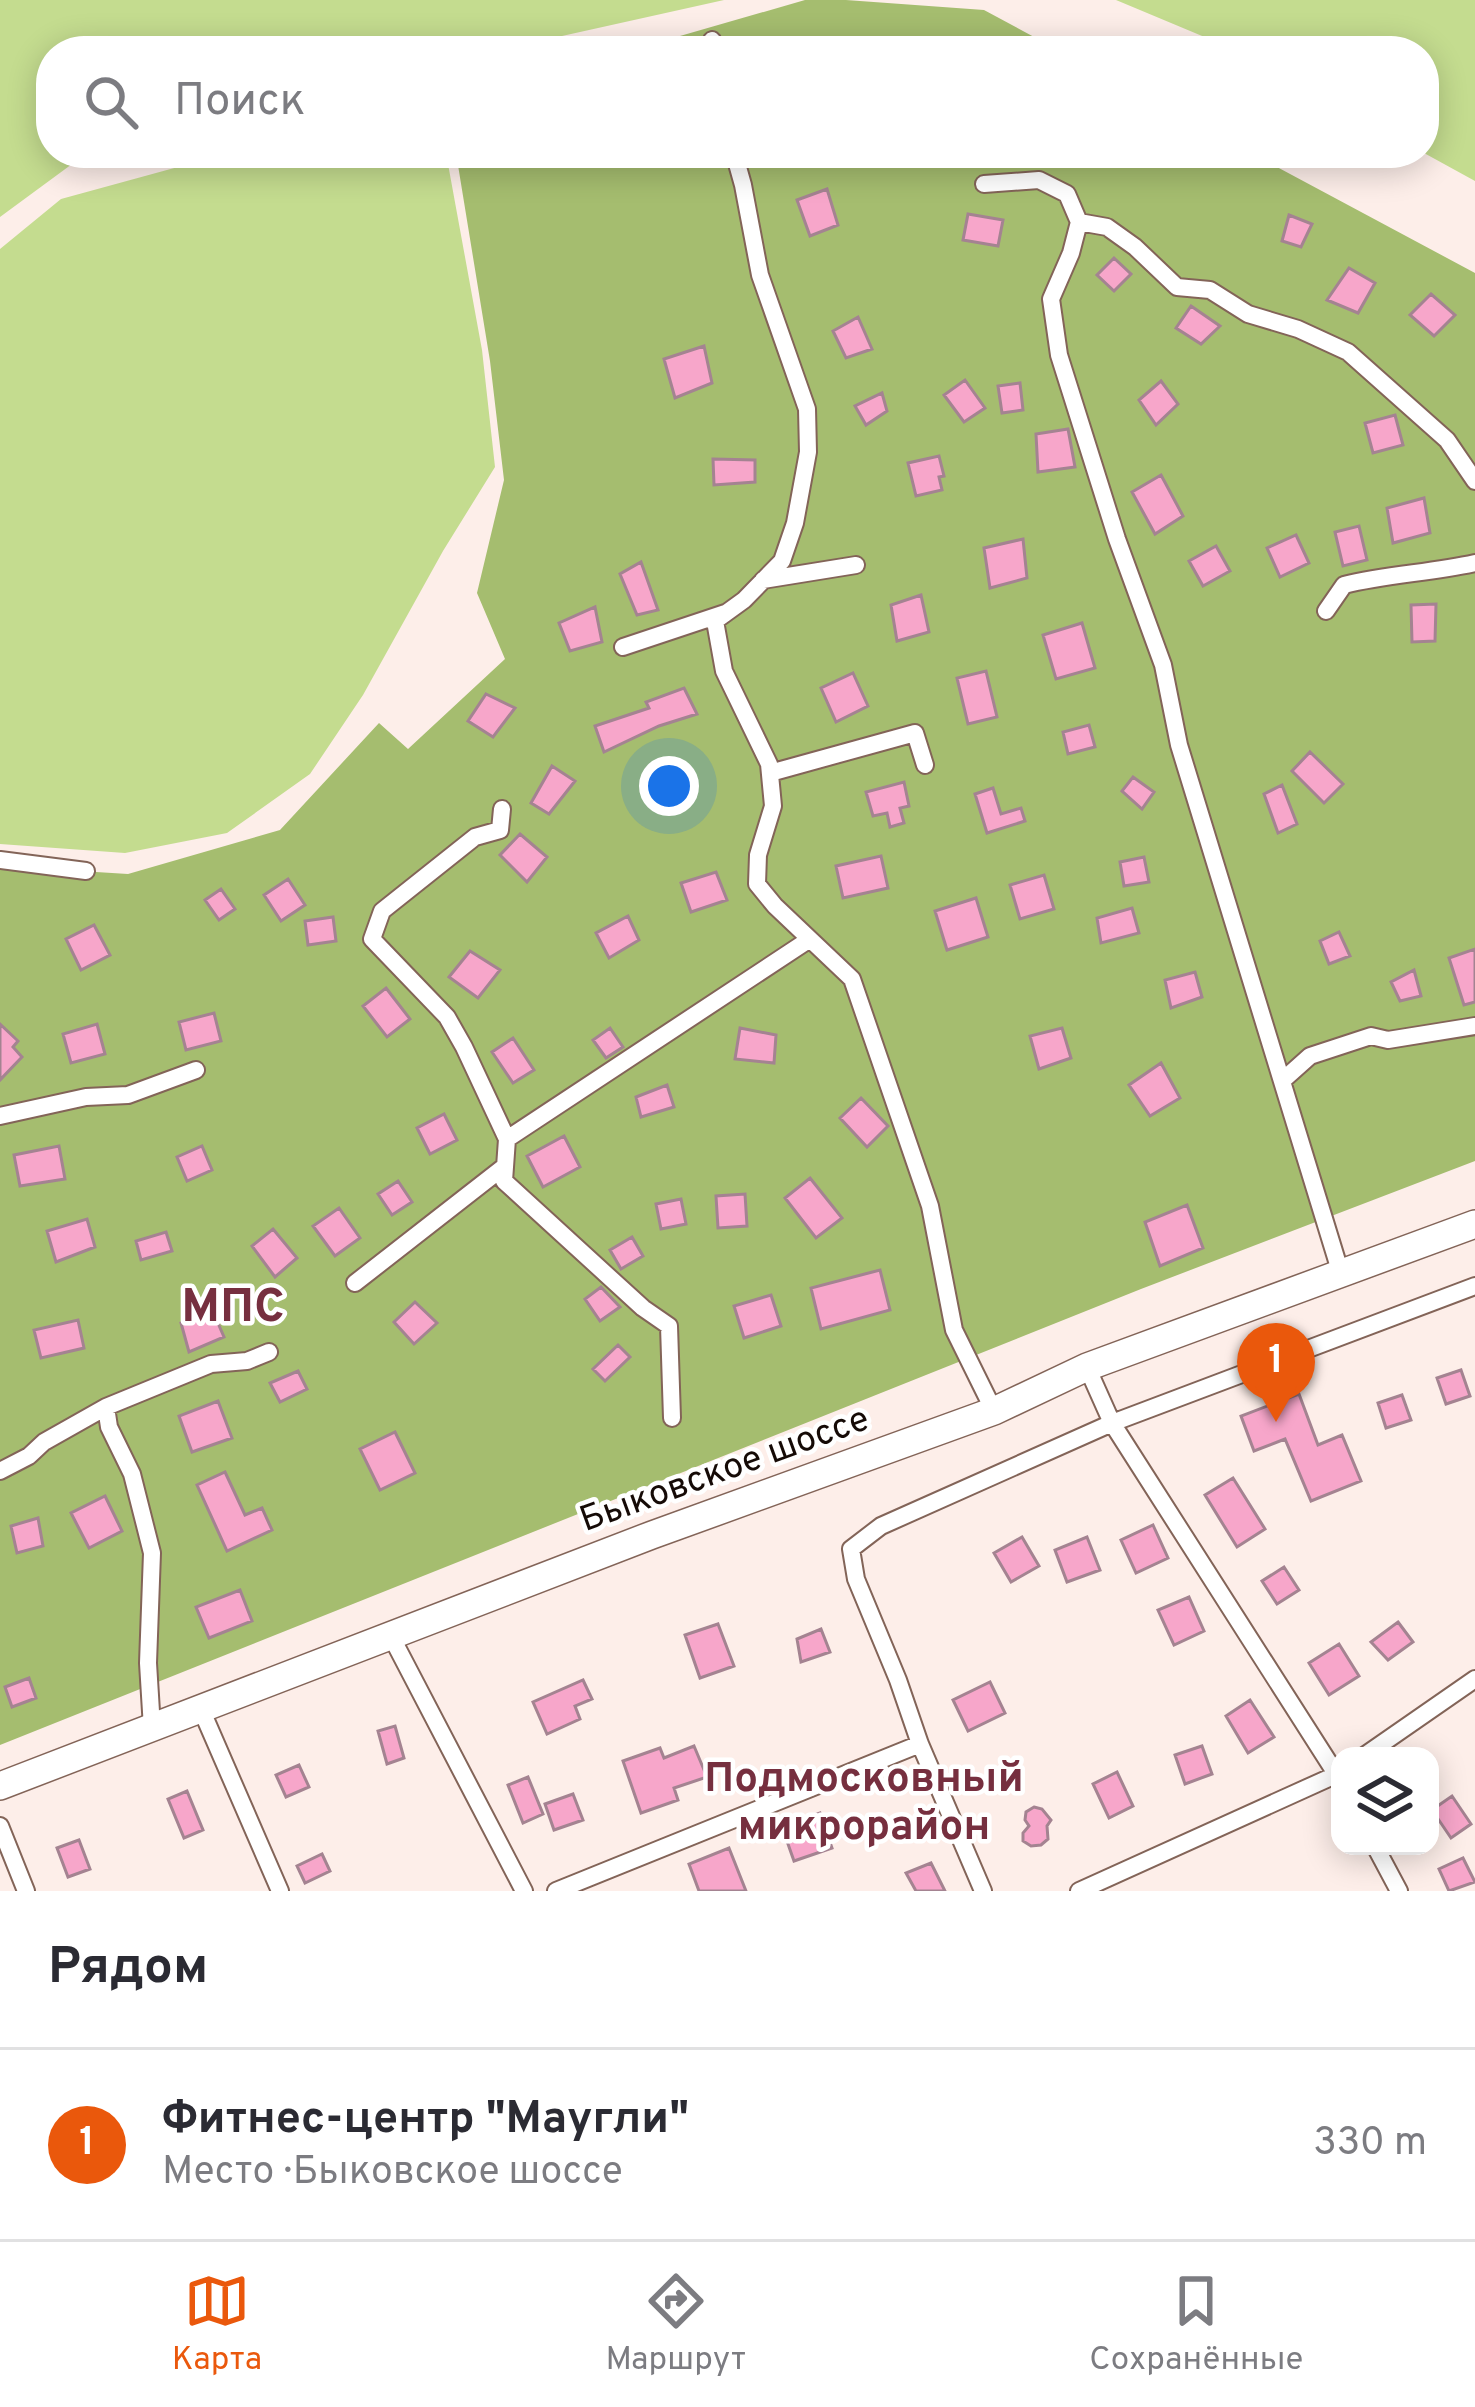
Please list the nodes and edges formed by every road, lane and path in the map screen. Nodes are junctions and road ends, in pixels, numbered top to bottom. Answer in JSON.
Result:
{"nodes":[{"id":1,"x":738,"y":168,"type":"edge"},
{"id":2,"x":984,"y":184,"type":"dead end"},
{"id":3,"x":1078,"y":222,"type":"junction"},
{"id":4,"x":1475,"y":481,"type":"edge"},
{"id":5,"x":1475,"y":563,"type":"edge"},
{"id":6,"x":856,"y":565,"type":"dead end"},
{"id":7,"x":763,"y":580,"type":"junction"},
{"id":8,"x":1326,"y":611,"type":"dead end"},
{"id":9,"x":726,"y":613,"type":"junction"},
{"id":10,"x":623,"y":646,"type":"dead end"},
{"id":11,"x":925,"y":766,"type":"dead end"},
{"id":12,"x":770,"y":773,"type":"junction"},
{"id":13,"x":502,"y":808,"type":"dead end"},
{"id":14,"x":0,"y":860,"type":"edge"},
{"id":15,"x":86,"y":872,"type":"dead end"},
{"id":16,"x":810,"y":940,"type":"junction"},
{"id":17,"x":1475,"y":1026,"type":"edge"},
{"id":18,"x":196,"y":1070,"type":"dead end"},
{"id":19,"x":1282,"y":1081,"type":"junction"},
{"id":20,"x":0,"y":1116,"type":"edge"},
{"id":21,"x":507,"y":1138,"type":"junction"},
{"id":22,"x":505,"y":1166,"type":"junction"},
{"id":23,"x":1475,"y":1224,"type":"edge"},
{"id":24,"x":1341,"y":1274,"type":"junction"},
{"id":25,"x":356,"y":1282,"type":"dead end"},
{"id":26,"x":1475,"y":1286,"type":"edge"},
{"id":27,"x":269,"y":1352,"type":"dead end"},
{"id":28,"x":1087,"y":1367,"type":"junction"},
{"id":29,"x":106,"y":1407,"type":"junction"},
{"id":30,"x":994,"y":1412,"type":"junction"},
{"id":31,"x":672,"y":1418,"type":"dead end"},
{"id":32,"x":1112,"y":1423,"type":"junction"},
{"id":33,"x":0,"y":1471,"type":"edge"},
{"id":34,"x":391,"y":1636,"type":"junction"},
{"id":35,"x":1475,"y":1679,"type":"edge"},
{"id":36,"x":202,"y":1709,"type":"junction"},
{"id":37,"x":152,"y":1728,"type":"junction"},
{"id":38,"x":920,"y":1744,"type":"junction"},
{"id":39,"x":1377,"y":1747,"type":"edge"},
{"id":40,"x":1331,"y":1764,"type":"edge"},
{"id":41,"x":1331,"y":1780,"type":"edge"},
{"id":42,"x":0,"y":1786,"type":"edge"},
{"id":43,"x":0,"y":1826,"type":"edge"},
{"id":44,"x":1381,"y":1855,"type":"edge"},
{"id":45,"x":26,"y":1891,"type":"edge"},
{"id":46,"x":280,"y":1891,"type":"edge"},
{"id":47,"x":524,"y":1891,"type":"edge"},
{"id":48,"x":556,"y":1891,"type":"edge"},
{"id":49,"x":983,"y":1891,"type":"edge"},
{"id":50,"x":1079,"y":1891,"type":"edge"},
{"id":51,"x":1400,"y":1891,"type":"edge"}],
"edges":[{"from":1,"to":7,"type":"street"},
{"from":2,"to":3,"type":"street"},
{"from":3,"to":4,"type":"street"},
{"from":3,"to":19,"type":"street"},
{"from":5,"to":8,"type":"street"},
{"from":6,"to":7,"type":"street"},
{"from":7,"to":9,"type":"street"},
{"from":9,"to":10,"type":"street"},
{"from":9,"to":12,"type":"street"},
{"from":11,"to":12,"type":"street"},
{"from":12,"to":16,"type":"street"},
{"from":13,"to":21,"type":"street"},
{"from":14,"to":15,"type":"street"},
{"from":16,"to":21,"type":"street"},
{"from":16,"to":30,"type":"street"},
{"from":17,"to":19,"type":"street"},
{"from":18,"to":20,"type":"street"},
{"from":19,"to":24,"type":"street"},
{"from":21,"to":22,"type":"street"},
{"from":22,"to":25,"type":"street"},
{"from":22,"to":31,"type":"street"},
{"from":23,"to":24,"type":"main road","name":"Быковское шоссе"},
{"from":24,"to":28,"type":"main road","name":"Быковское шоссе"},
{"from":26,"to":32,"type":"street"},
{"from":27,"to":29,"type":"street"},
{"from":28,"to":30,"type":"main road","name":"Быковское шоссе"},
{"from":28,"to":32,"type":"street"},
{"from":29,"to":33,"type":"street"},
{"from":29,"to":37,"type":"street"},
{"from":30,"to":34,"type":"main road","name":"Быковское шоссе"},
{"from":32,"to":38,"type":"street"},
{"from":32,"to":40,"type":"street"},
{"from":34,"to":36,"type":"main road","name":"Быковское шоссе"},
{"from":34,"to":47,"type":"street"},
{"from":35,"to":39,"type":"street"},
{"from":36,"to":37,"type":"main road","name":"Быковское шоссе"},
{"from":36,"to":46,"type":"street"},
{"from":37,"to":42,"type":"main road","name":"Быковское шоссе"},
{"from":38,"to":48,"type":"street"},
{"from":38,"to":49,"type":"street"},
{"from":41,"to":50,"type":"street"},
{"from":43,"to":45,"type":"street"},
{"from":44,"to":51,"type":"street"}]}
